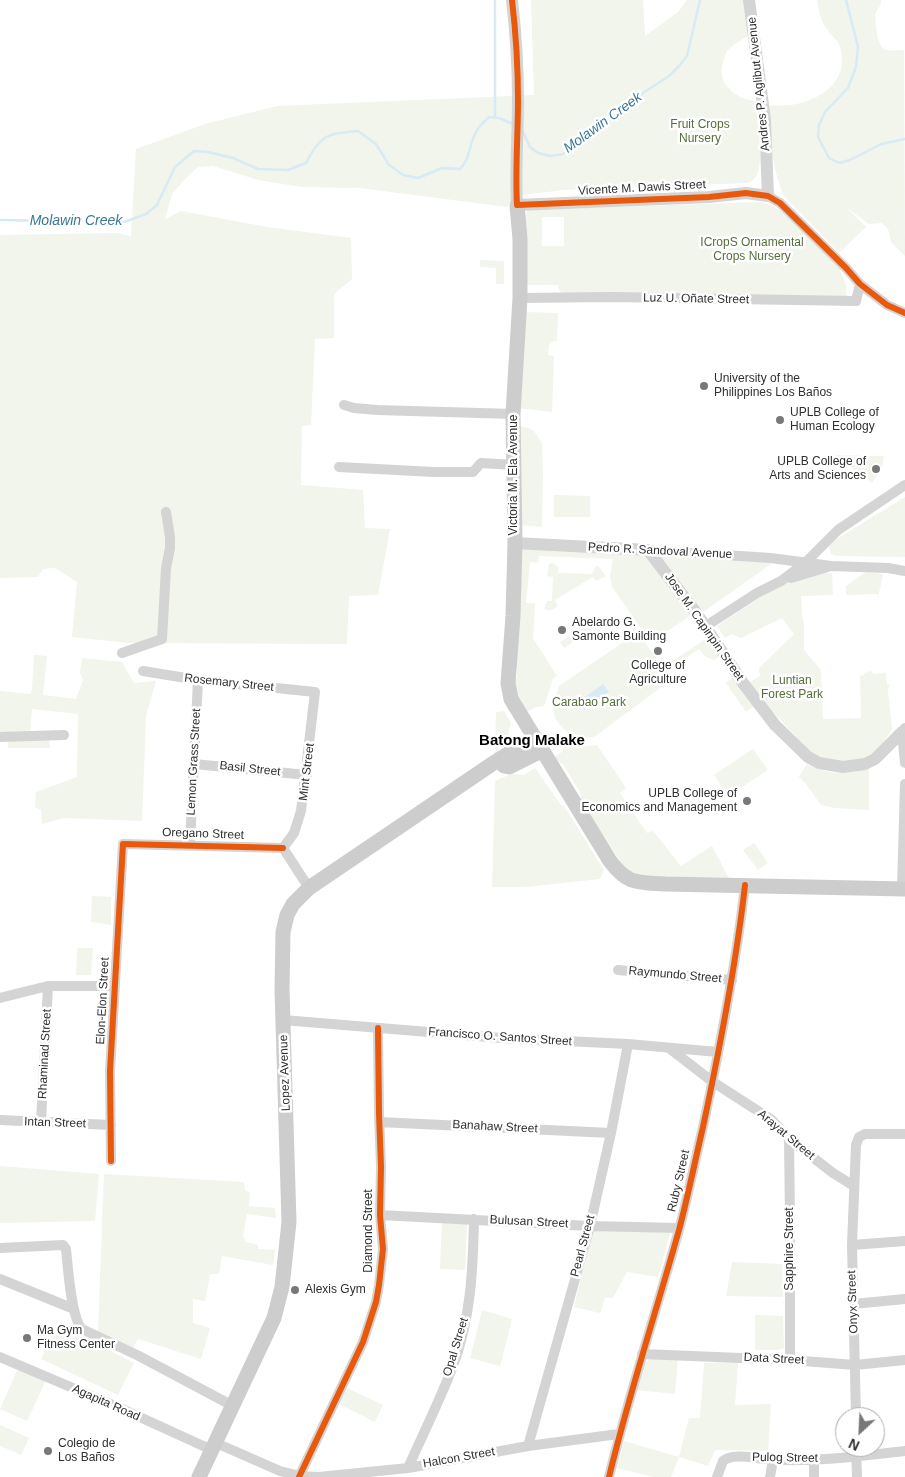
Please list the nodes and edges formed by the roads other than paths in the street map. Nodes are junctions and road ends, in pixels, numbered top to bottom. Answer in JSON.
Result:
{"nodes":[{"id":1,"x":512,"y":0,"type":"edge"},
{"id":2,"x":750,"y":2,"type":"edge"},
{"id":3,"x":768,"y":196,"type":"junction"},
{"id":4,"x":517,"y":205,"type":"junction"},
{"id":5,"x":860,"y":284,"type":"junction"},
{"id":6,"x":520,"y":298,"type":"junction"},
{"id":7,"x":905,"y":313,"type":"edge"},
{"id":8,"x":344,"y":405,"type":"dead end"},
{"id":9,"x":513,"y":414,"type":"junction"},
{"id":10,"x":514,"y":465,"type":"junction"},
{"id":11,"x":339,"y":467,"type":"dead end"},
{"id":12,"x":905,"y":485,"type":"edge"},
{"id":13,"x":166,"y":512,"type":"dead end"},
{"id":14,"x":515,"y":544,"type":"junction"},
{"id":15,"x":648,"y":550,"type":"junction"},
{"id":16,"x":805,"y":563,"type":"junction"},
{"id":17,"x":830,"y":566,"type":"junction"},
{"id":18,"x":905,"y":571,"type":"edge"},
{"id":19,"x":781,"y":581,"type":"junction"},
{"id":20,"x":706,"y":626,"type":"junction"},
{"id":21,"x":122,"y":653,"type":"dead end"},
{"id":22,"x":144,"y":671,"type":"dead end"},
{"id":23,"x":198,"y":680,"type":"junction"},
{"id":24,"x":315,"y":692,"type":"joint"},
{"id":25,"x":904,"y":730,"type":"edge"},
{"id":26,"x":64,"y":735,"type":"dead end"},
{"id":27,"x":0,"y":737,"type":"edge"},
{"id":28,"x":539,"y":744,"type":"junction"},
{"id":29,"x":905,"y":763,"type":"edge"},
{"id":30,"x":194,"y":764,"type":"junction"},
{"id":31,"x":307,"y":775,"type":"junction"},
{"id":32,"x":905,"y":784,"type":"edge"},
{"id":33,"x":123,"y":844,"type":"joint"},
{"id":34,"x":190,"y":844,"type":"junction"},
{"id":35,"x":283,"y":848,"type":"junction"},
{"id":36,"x":745,"y":885,"type":"junction"},
{"id":37,"x":309,"y":888,"type":"junction"},
{"id":38,"x":904,"y":889,"type":"edge"},
{"id":39,"x":618,"y":970,"type":"dead end"},
{"id":40,"x":732,"y":980,"type":"junction"},
{"id":41,"x":48,"y":986,"type":"junction"},
{"id":42,"x":116,"y":986,"type":"junction"},
{"id":43,"x":0,"y":998,"type":"edge"},
{"id":44,"x":283,"y":1020,"type":"junction"},
{"id":45,"x":378,"y":1028,"type":"junction"},
{"id":46,"x":628,"y":1044,"type":"junction"},
{"id":47,"x":669,"y":1048,"type":"junction"},
{"id":48,"x":718,"y":1052,"type":"junction"},
{"id":49,"x":713,"y":1082,"type":"junction"},
{"id":50,"x":0,"y":1120,"type":"edge"},
{"id":51,"x":41,"y":1122,"type":"junction"},
{"id":52,"x":379,"y":1122,"type":"junction"},
{"id":53,"x":111,"y":1125,"type":"junction"},
{"id":54,"x":611,"y":1133,"type":"junction"},
{"id":55,"x":905,"y":1134,"type":"edge"},
{"id":56,"x":788,"y":1139,"type":"junction"},
{"id":57,"x":112,"y":1160,"type":"dead end"},
{"id":58,"x":854,"y":1186,"type":"junction"},
{"id":59,"x":380,"y":1215,"type":"junction"},
{"id":60,"x":474,"y":1219,"type":"junction"},
{"id":61,"x":590,"y":1226,"type":"junction"},
{"id":62,"x":679,"y":1228,"type":"junction"},
{"id":63,"x":905,"y":1241,"type":"edge"},
{"id":64,"x":852,"y":1245,"type":"junction"},
{"id":65,"x":0,"y":1248,"type":"edge"},
{"id":66,"x":0,"y":1279,"type":"edge"},
{"id":67,"x":905,"y":1299,"type":"edge"},
{"id":68,"x":854,"y":1304,"type":"junction"},
{"id":69,"x":74,"y":1309,"type":"junction"},
{"id":70,"x":642,"y":1354,"type":"junction"},
{"id":71,"x":0,"y":1357,"type":"edge"},
{"id":72,"x":790,"y":1360,"type":"junction"},
{"id":73,"x":905,"y":1360,"type":"edge"},
{"id":74,"x":855,"y":1365,"type":"junction"},
{"id":75,"x":233,"y":1406,"type":"junction"},
{"id":76,"x":856,"y":1407,"type":"edge"},
{"id":77,"x":619,"y":1434,"type":"junction"},
{"id":78,"x":214,"y":1446,"type":"junction"},
{"id":79,"x":528,"y":1446,"type":"junction"},
{"id":80,"x":885,"y":1451,"type":"edge"},
{"id":81,"x":905,"y":1451,"type":"edge"},
{"id":82,"x":835,"y":1455,"type":"edge"},
{"id":83,"x":856,"y":1457,"type":"edge"},
{"id":84,"x":814,"y":1459,"type":"junction"},
{"id":85,"x":773,"y":1460,"type":"junction"},
{"id":86,"x":408,"y":1468,"type":"junction"},
{"id":87,"x":338,"y":1476,"type":"edge"},
{"id":88,"x":199,"y":1477,"type":"edge"},
{"id":89,"x":299,"y":1477,"type":"edge"},
{"id":90,"x":609,"y":1477,"type":"edge"},
{"id":91,"x":717,"y":1477,"type":"edge"},
{"id":92,"x":770,"y":1477,"type":"edge"},
{"id":93,"x":814,"y":1477,"type":"edge"},
{"id":94,"x":857,"y":1477,"type":"edge"}],
"edges":[{"from":1,"to":4,"type":"street"},
{"from":2,"to":3,"type":"street","name":"Andres P. Aglibut Avenue"},
{"from":3,"to":4,"type":"street","name":"Vicente M. Dawis Street"},
{"from":3,"to":5,"type":"street"},
{"from":4,"to":6,"type":"main road","name":"Victoria M. Ela Avenue"},
{"from":5,"to":6,"type":"street","name":"Luz U. Oñate Street"},
{"from":5,"to":7,"type":"street"},
{"from":6,"to":9,"type":"main road","name":"Victoria M. Ela Avenue"},
{"from":8,"to":9,"type":"street"},
{"from":9,"to":10,"type":"main road","name":"Victoria M. Ela Avenue"},
{"from":10,"to":11,"type":"street"},
{"from":10,"to":14,"type":"main road","name":"Victoria M. Ela Avenue"},
{"from":12,"to":16,"type":"street"},
{"from":13,"to":21,"type":"street"},
{"from":14,"to":15,"type":"street","name":"Pedro R. Sandoval Avenue"},
{"from":14,"to":28,"type":"main road","name":"Victoria M. Ela Avenue"},
{"from":15,"to":16,"type":"street","name":"Pedro R. Sandoval Avenue"},
{"from":15,"to":20,"type":"street","name":"Jose M. Capinpin Street"},
{"from":16,"to":17,"type":"street","name":"Pedro R. Sandoval Avenue"},
{"from":16,"to":19,"type":"street"},
{"from":17,"to":18,"type":"street"},
{"from":17,"to":19,"type":"street"},
{"from":19,"to":20,"type":"street"},
{"from":20,"to":25,"type":"street","name":"Jose M. Capinpin Street"},
{"from":22,"to":23,"type":"street","name":"Rosemary Street"},
{"from":23,"to":24,"type":"street","name":"Rosemary Street"},
{"from":23,"to":30,"type":"street","name":"Lemon Grass Street"},
{"from":24,"to":31,"type":"street","name":"Mint Street"},
{"from":25,"to":29,"type":"street"},
{"from":26,"to":27,"type":"street"},
{"from":28,"to":36,"type":"main road","name":"Victoria M. Ela Avenue"},
{"from":28,"to":37,"type":"main road","name":"Lopez Avenue"},
{"from":30,"to":31,"type":"street","name":"Basil Street"},
{"from":30,"to":34,"type":"street","name":"Lemon Grass Street"},
{"from":31,"to":35,"type":"street","name":"Mint Street"},
{"from":32,"to":38,"type":"street"},
{"from":33,"to":34,"type":"street","name":"Oregano Street"},
{"from":33,"to":42,"type":"street","name":"Elon-Elon Street"},
{"from":34,"to":35,"type":"street","name":"Oregano Street"},
{"from":35,"to":37,"type":"street"},
{"from":36,"to":38,"type":"main road","name":"Victoria M. Ela Avenue"},
{"from":36,"to":40,"type":"street","name":"Ruby Street"},
{"from":37,"to":44,"type":"main road","name":"Lopez Avenue"},
{"from":39,"to":40,"type":"street","name":"Raymundo Street"},
{"from":40,"to":48,"type":"street","name":"Ruby Street"},
{"from":41,"to":42,"type":"street"},
{"from":41,"to":43,"type":"street"},
{"from":41,"to":51,"type":"street","name":"Rhaminad Street"},
{"from":42,"to":53,"type":"street","name":"Elon-Elon Street"},
{"from":44,"to":45,"type":"street","name":"Francisco O. Santos Street"},
{"from":44,"to":75,"type":"main road","name":"Lopez Avenue"},
{"from":45,"to":46,"type":"street","name":"Francisco O. Santos Street"},
{"from":45,"to":52,"type":"street","name":"Diamond Street"},
{"from":46,"to":47,"type":"street","name":"Francisco O. Santos Street"},
{"from":46,"to":54,"type":"street","name":"Pearl Street"},
{"from":47,"to":48,"type":"street","name":"Francisco O. Santos Street"},
{"from":47,"to":49,"type":"street","name":"Arayat Street"},
{"from":48,"to":49,"type":"street","name":"Ruby Street"},
{"from":49,"to":56,"type":"street","name":"Arayat Street"},
{"from":49,"to":62,"type":"street","name":"Ruby Street"},
{"from":50,"to":51,"type":"street","name":"Intan Street"},
{"from":51,"to":53,"type":"street","name":"Intan Street"},
{"from":52,"to":54,"type":"street","name":"Banahaw Street"},
{"from":52,"to":59,"type":"street","name":"Diamond Street"},
{"from":53,"to":57,"type":"street","name":"Elon-Elon Street"},
{"from":54,"to":61,"type":"street","name":"Pearl Street"},
{"from":55,"to":58,"type":"street","name":"Onyx Street"},
{"from":56,"to":58,"type":"street","name":"Arayat Street"},
{"from":56,"to":72,"type":"street","name":"Sapphire Street"},
{"from":58,"to":64,"type":"street","name":"Onyx Street"},
{"from":59,"to":60,"type":"street","name":"Bulusan Street"},
{"from":59,"to":89,"type":"street","name":"Diamond Street"},
{"from":60,"to":61,"type":"street","name":"Bulusan Street"},
{"from":60,"to":86,"type":"street","name":"Opal Street"},
{"from":61,"to":62,"type":"street","name":"Bulusan Street"},
{"from":61,"to":79,"type":"street","name":"Pearl Street"},
{"from":62,"to":70,"type":"street","name":"Ruby Street"},
{"from":63,"to":64,"type":"street"},
{"from":64,"to":68,"type":"street","name":"Onyx Street"},
{"from":65,"to":69,"type":"street"},
{"from":66,"to":69,"type":"street"},
{"from":67,"to":68,"type":"street"},
{"from":68,"to":74,"type":"street","name":"Onyx Street"},
{"from":69,"to":75,"type":"street"},
{"from":70,"to":72,"type":"street","name":"Data Street"},
{"from":70,"to":77,"type":"street","name":"Ruby Street"},
{"from":71,"to":78,"type":"street","name":"Agapita Road"},
{"from":72,"to":74,"type":"street","name":"Data Street"},
{"from":73,"to":74,"type":"street","name":"Data Street"},
{"from":74,"to":76,"type":"street","name":"Onyx Street"},
{"from":75,"to":78,"type":"main road","name":"Lopez Avenue"},
{"from":77,"to":79,"type":"street","name":"Halcon Street"},
{"from":77,"to":90,"type":"street","name":"Ruby Street"},
{"from":78,"to":88,"type":"main road","name":"Lopez Avenue"},
{"from":78,"to":89,"type":"street","name":"Halcon Street"},
{"from":79,"to":86,"type":"street","name":"Halcon Street"},
{"from":80,"to":81,"type":"street","name":"Pulog Street"},
{"from":82,"to":84,"type":"street","name":"Pulog Street"},
{"from":83,"to":94,"type":"street"},
{"from":84,"to":85,"type":"street","name":"Pulog Street"},
{"from":84,"to":93,"type":"street"},
{"from":85,"to":91,"type":"street","name":"Pulog Street"},
{"from":85,"to":92,"type":"street"},
{"from":86,"to":87,"type":"street","name":"Halcon Street"},
{"from":87,"to":89,"type":"street","name":"Halcon Street"}]}
